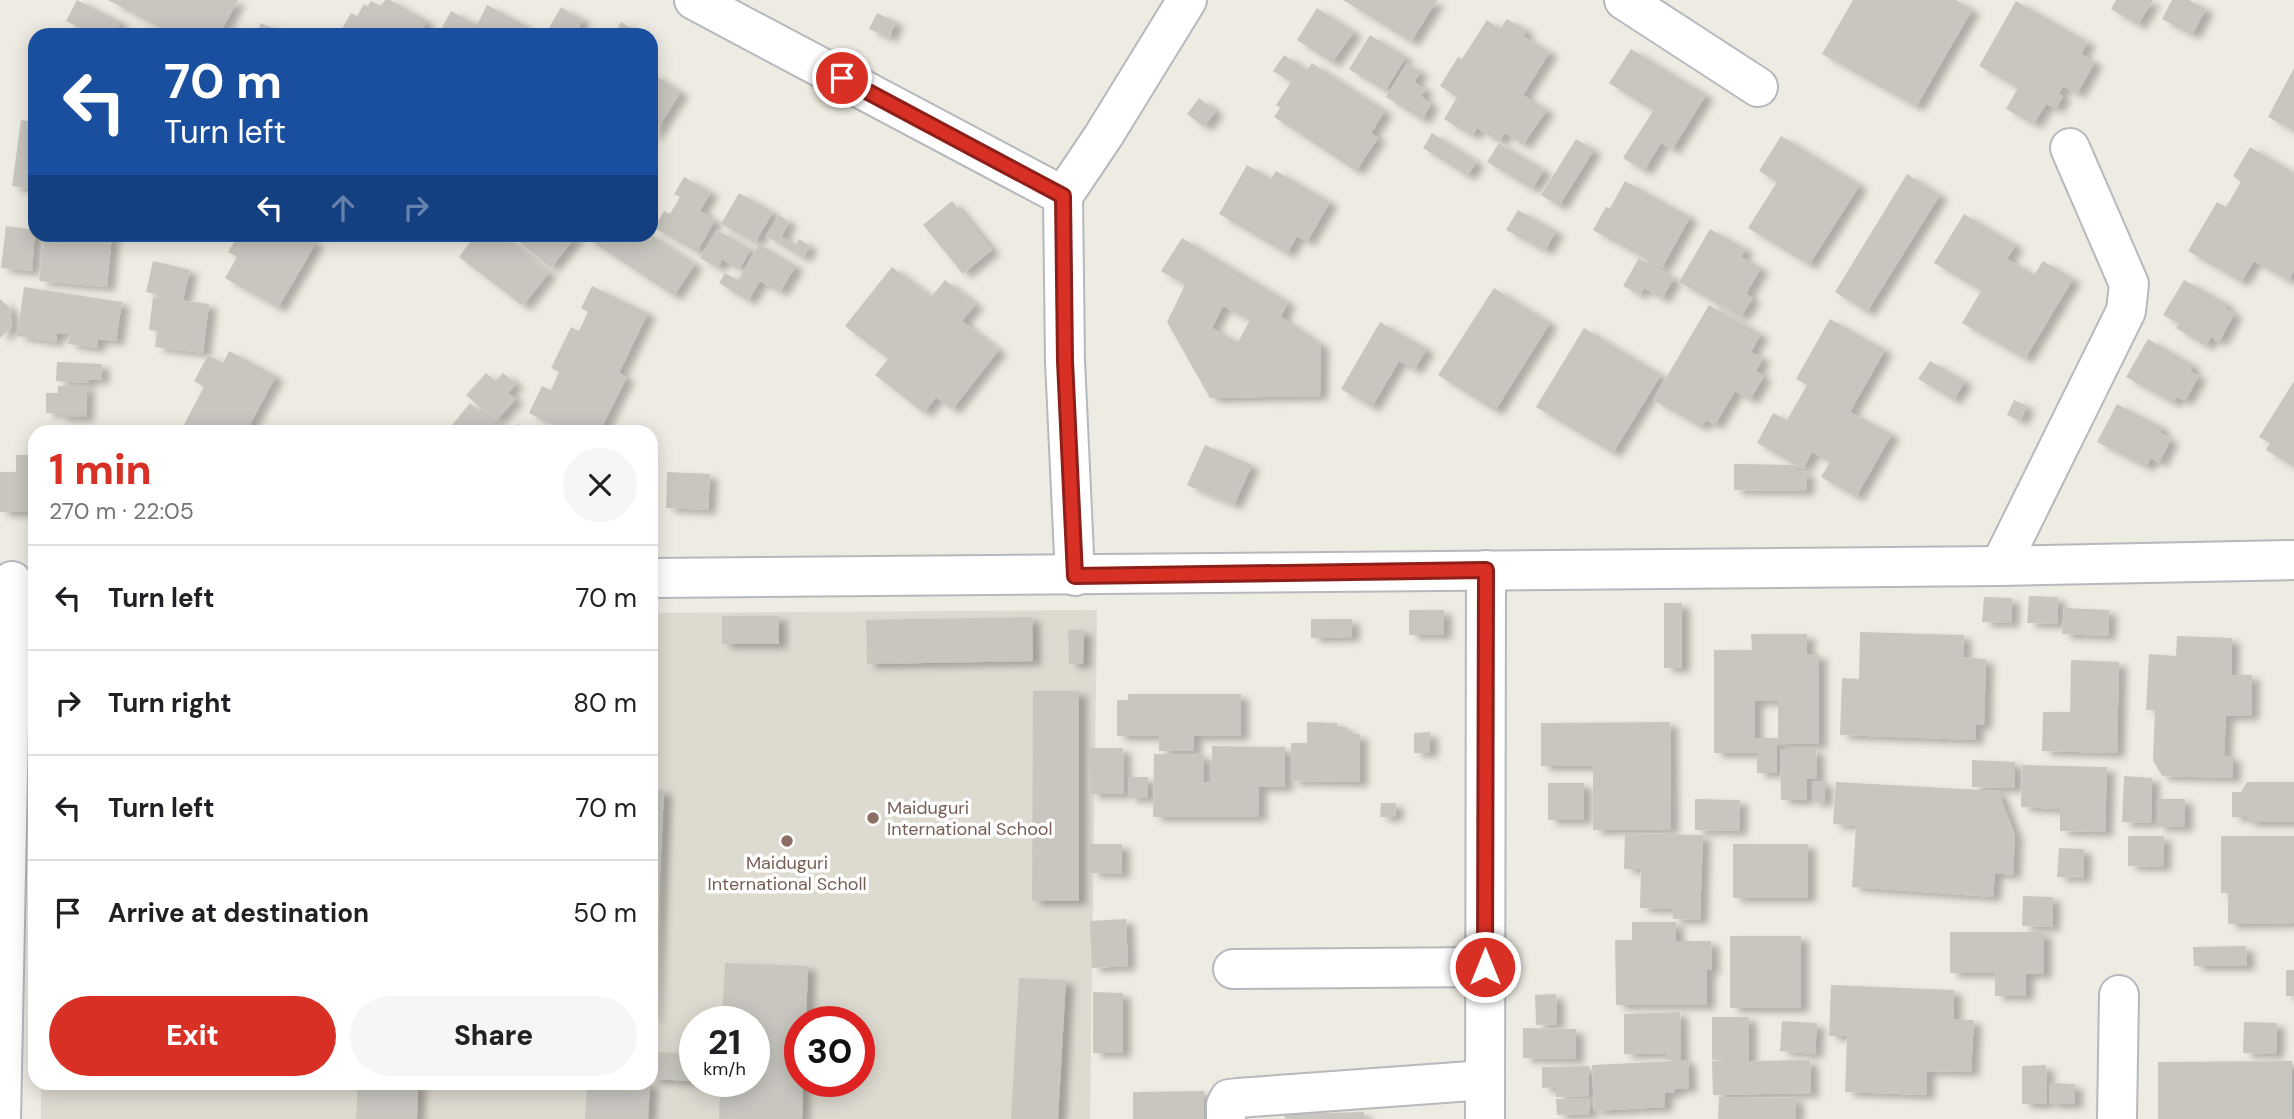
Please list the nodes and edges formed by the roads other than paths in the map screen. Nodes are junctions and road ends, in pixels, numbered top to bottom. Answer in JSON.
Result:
{"nodes":[{"id":1,"x":694,"y":0,"type":"edge"},
{"id":2,"x":1186,"y":0,"type":"edge"},
{"id":3,"x":1625,"y":0,"type":"edge"},
{"id":4,"x":1758,"y":87,"type":"dead end"},
{"id":5,"x":2070,"y":148,"type":"dead end"},
{"id":6,"x":1063,"y":196,"type":"junction"},
{"id":7,"x":2294,"y":560,"type":"edge"},
{"id":8,"x":2000,"y":566,"type":"junction"},
{"id":9,"x":1486,"y":570,"type":"junction"},
{"id":10,"x":1075,"y":576,"type":"junction"},
{"id":11,"x":658,"y":578,"type":"edge"},
{"id":12,"x":16,"y":581,"type":"edge"},
{"id":13,"x":1485,"y":967,"type":"junction"},
{"id":14,"x":1233,"y":969,"type":"dead end"},
{"id":15,"x":2119,"y":995,"type":"dead end"},
{"id":16,"x":1485,"y":1080,"type":"junction"},
{"id":17,"x":1,"y":1119,"type":"edge"},
{"id":18,"x":1226,"y":1119,"type":"edge"},
{"id":19,"x":1485,"y":1119,"type":"edge"},
{"id":20,"x":2117,"y":1119,"type":"edge"}],
"edges":[{"from":1,"to":6,"type":"street"},
{"from":2,"to":6,"type":"street"},
{"from":3,"to":4,"type":"street"},
{"from":5,"to":8,"type":"street"},
{"from":6,"to":10,"type":"street"},
{"from":7,"to":8,"type":"street"},
{"from":8,"to":9,"type":"street"},
{"from":9,"to":10,"type":"street"},
{"from":9,"to":13,"type":"street"},
{"from":10,"to":11,"type":"street"},
{"from":12,"to":17,"type":"street"},
{"from":13,"to":14,"type":"street"},
{"from":13,"to":16,"type":"street"},
{"from":15,"to":20,"type":"street"},
{"from":16,"to":18,"type":"street"},
{"from":16,"to":19,"type":"street"}]}
